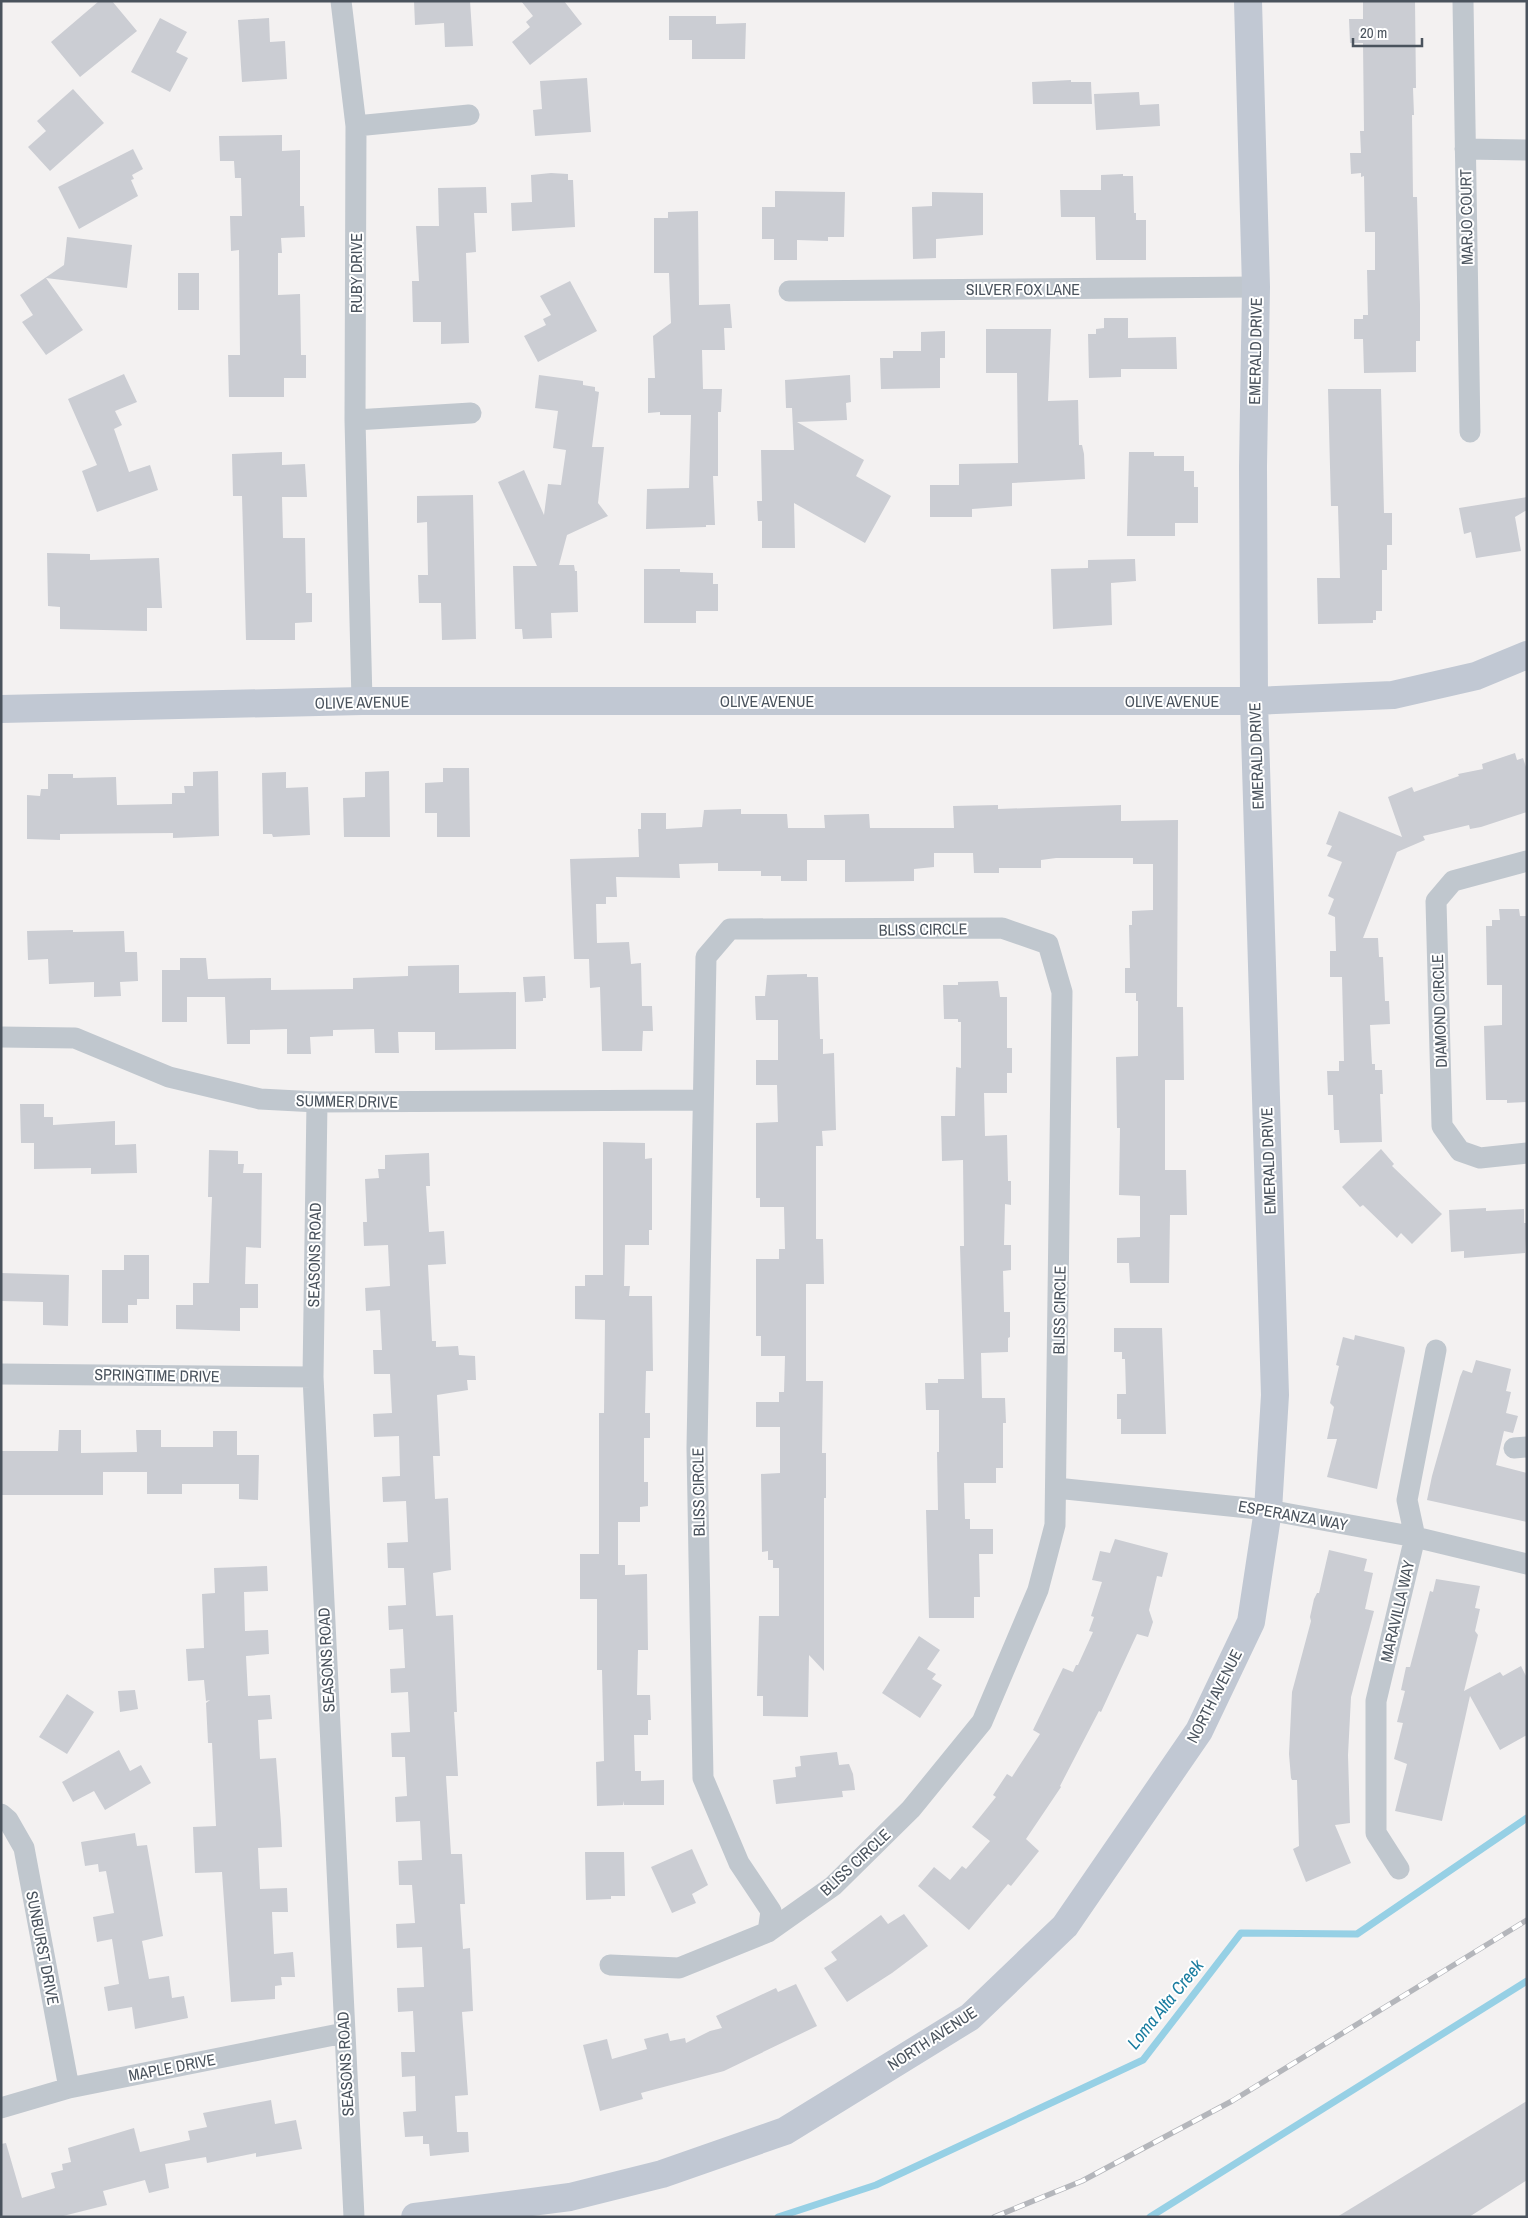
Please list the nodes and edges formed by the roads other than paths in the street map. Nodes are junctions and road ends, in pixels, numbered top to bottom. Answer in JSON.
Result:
{"nodes":[{"id":1,"x":341,"y":1,"type":"edge"},
{"id":2,"x":1248,"y":1,"type":"edge"},
{"id":3,"x":1463,"y":1,"type":"edge"},
{"id":4,"x":469,"y":115,"type":"dead end"},
{"id":5,"x":356,"y":126,"type":"junction"},
{"id":6,"x":1465,"y":149,"type":"junction"},
{"id":7,"x":1527,"y":150,"type":"edge"},
{"id":8,"x":1256,"y":287,"type":"junction"},
{"id":9,"x":790,"y":291,"type":"dead end"},
{"id":10,"x":471,"y":413,"type":"dead end"},
{"id":11,"x":355,"y":420,"type":"junction"},
{"id":12,"x":1470,"y":432,"type":"dead end"},
{"id":13,"x":1527,"y":655,"type":"edge"},
{"id":14,"x":362,"y":701,"type":"junction"},
{"id":15,"x":1254,"y":701,"type":"junction"},
{"id":16,"x":1,"y":709,"type":"edge"},
{"id":17,"x":1527,"y":860,"type":"edge"},
{"id":18,"x":1,"y":1036,"type":"edge"},
{"id":19,"x":702,"y":1100,"type":"junction"},
{"id":20,"x":317,"y":1102,"type":"junction"},
{"id":21,"x":1527,"y":1154,"type":"edge"},
{"id":22,"x":1436,"y":1350,"type":"dead end"},
{"id":23,"x":1,"y":1374,"type":"edge"},
{"id":24,"x":312,"y":1377,"type":"junction"},
{"id":25,"x":1056,"y":1488,"type":"junction"},
{"id":26,"x":1268,"y":1510,"type":"junction"},
{"id":27,"x":1415,"y":1537,"type":"junction"},
{"id":28,"x":1527,"y":1564,"type":"edge"},
{"id":29,"x":1,"y":1814,"type":"edge"},
{"id":30,"x":1399,"y":1869,"type":"dead end"},
{"id":31,"x":768,"y":1932,"type":"junction"},
{"id":32,"x":610,"y":1965,"type":"dead end"},
{"id":33,"x":344,"y":2033,"type":"junction"},
{"id":34,"x":70,"y":2088,"type":"junction"},
{"id":35,"x":1,"y":2108,"type":"edge"},
{"id":36,"x":354,"y":2217,"type":"edge"},
{"id":37,"x":415,"y":2217,"type":"edge"}],
"edges":[{"from":1,"to":5,"type":"street","name":"RUBY DRIVE"},
{"from":2,"to":8,"type":"main road","name":"EMERALD DRIVE"},
{"from":3,"to":6,"type":"street","name":"MARJO COURT"},
{"from":4,"to":5,"type":"street"},
{"from":5,"to":11,"type":"street","name":"RUBY DRIVE"},
{"from":6,"to":7,"type":"street"},
{"from":6,"to":12,"type":"street","name":"MARJO COURT"},
{"from":8,"to":9,"type":"street","name":"SILVER FOX LANE"},
{"from":8,"to":15,"type":"main road","name":"EMERALD DRIVE"},
{"from":10,"to":11,"type":"street"},
{"from":11,"to":14,"type":"street","name":"RUBY DRIVE"},
{"from":13,"to":15,"type":"main road","name":"OLIVE AVENUE"},
{"from":14,"to":15,"type":"main road","name":"OLIVE AVENUE"},
{"from":14,"to":16,"type":"main road","name":"OLIVE AVENUE"},
{"from":15,"to":26,"type":"main road","name":"EMERALD DRIVE"},
{"from":17,"to":21,"type":"street","name":"DIAMOND CIRCLE"},
{"from":18,"to":20,"type":"street","name":"SUMMER DRIVE"},
{"from":19,"to":20,"type":"street","name":"SUMMER DRIVE"},
{"from":19,"to":25,"type":"street","name":"BLISS CIRCLE"},
{"from":19,"to":31,"type":"street","name":"BLISS CIRCLE"},
{"from":20,"to":24,"type":"street","name":"SEASONS ROAD"},
{"from":22,"to":27,"type":"street","name":"MARAVILLA WAY"},
{"from":23,"to":24,"type":"street","name":"SPRINGTIME DRIVE"},
{"from":24,"to":33,"type":"street","name":"SEASONS ROAD"},
{"from":25,"to":26,"type":"street","name":"ESPERANZA WAY"},
{"from":25,"to":31,"type":"street","name":"BLISS CIRCLE"},
{"from":26,"to":27,"type":"street","name":"ESPERANZA WAY"},
{"from":26,"to":37,"type":"main road","name":"NORTH AVENUE"},
{"from":27,"to":28,"type":"street","name":"ESPERANZA WAY"},
{"from":27,"to":30,"type":"street","name":"MARAVILLA WAY"},
{"from":29,"to":34,"type":"street","name":"SUNBURST DRIVE"},
{"from":31,"to":32,"type":"street","name":"BLISS CIRCLE"},
{"from":33,"to":34,"type":"street","name":"MAPLE DRIVE"},
{"from":33,"to":36,"type":"street","name":"SEASONS ROAD"},
{"from":34,"to":35,"type":"street","name":"MAPLE DRIVE"}]}
